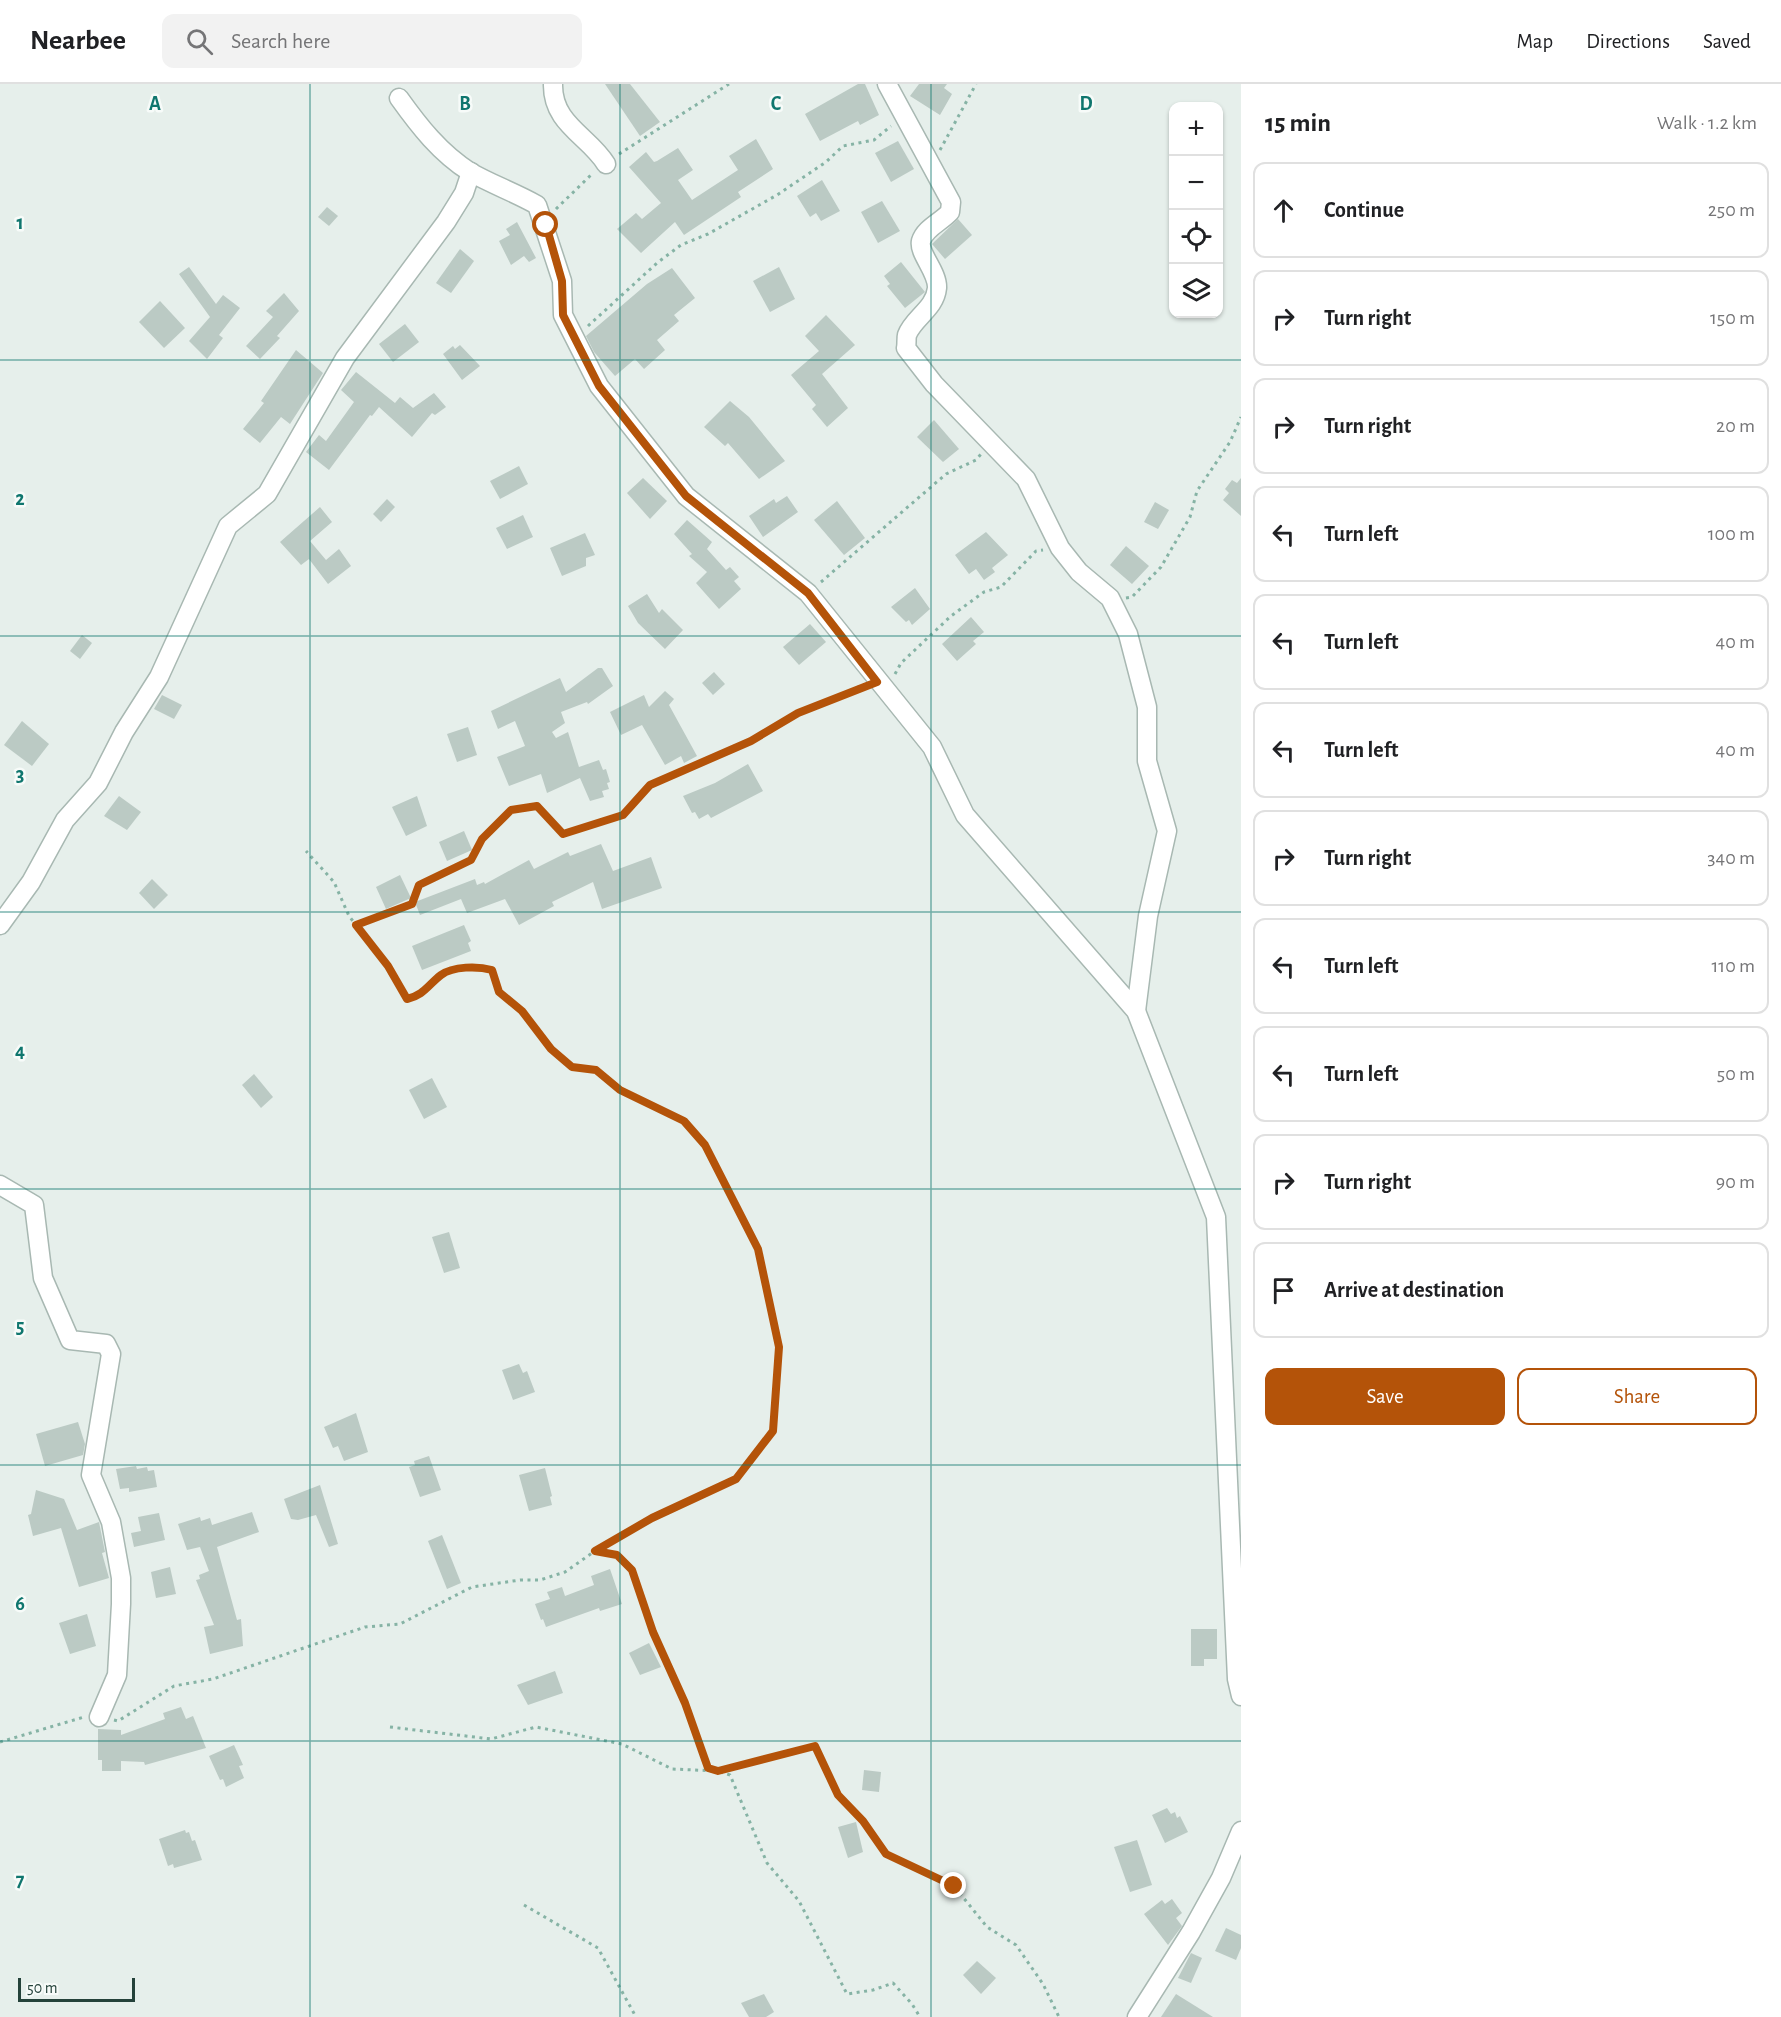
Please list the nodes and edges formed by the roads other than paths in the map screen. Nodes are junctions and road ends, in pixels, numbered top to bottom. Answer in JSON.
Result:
{"nodes":[{"id":1,"x":553,"y":84,"type":"edge"},
{"id":2,"x":887,"y":84,"type":"edge"},
{"id":3,"x":399,"y":98,"type":"dead end"},
{"id":4,"x":606,"y":164,"type":"road end"},
{"id":5,"x":471,"y":172,"type":"junction"},
{"id":6,"x":0,"y":925,"type":"edge"},
{"id":7,"x":1136,"y":1011,"type":"junction"},
{"id":8,"x":0,"y":1185,"type":"edge"},
{"id":9,"x":1241,"y":1696,"type":"edge"},
{"id":10,"x":99,"y":1717,"type":"road end"},
{"id":11,"x":1241,"y":1831,"type":"edge"},
{"id":12,"x":1137,"y":2017,"type":"edge"}],
"edges":[{"from":1,"to":4,"type":"street"},
{"from":2,"to":7,"type":"street"},
{"from":3,"to":5,"type":"street"},
{"from":5,"to":6,"type":"street"},
{"from":5,"to":7,"type":"street"},
{"from":7,"to":9,"type":"street"},
{"from":8,"to":10,"type":"street"},
{"from":11,"to":12,"type":"street"}]}
